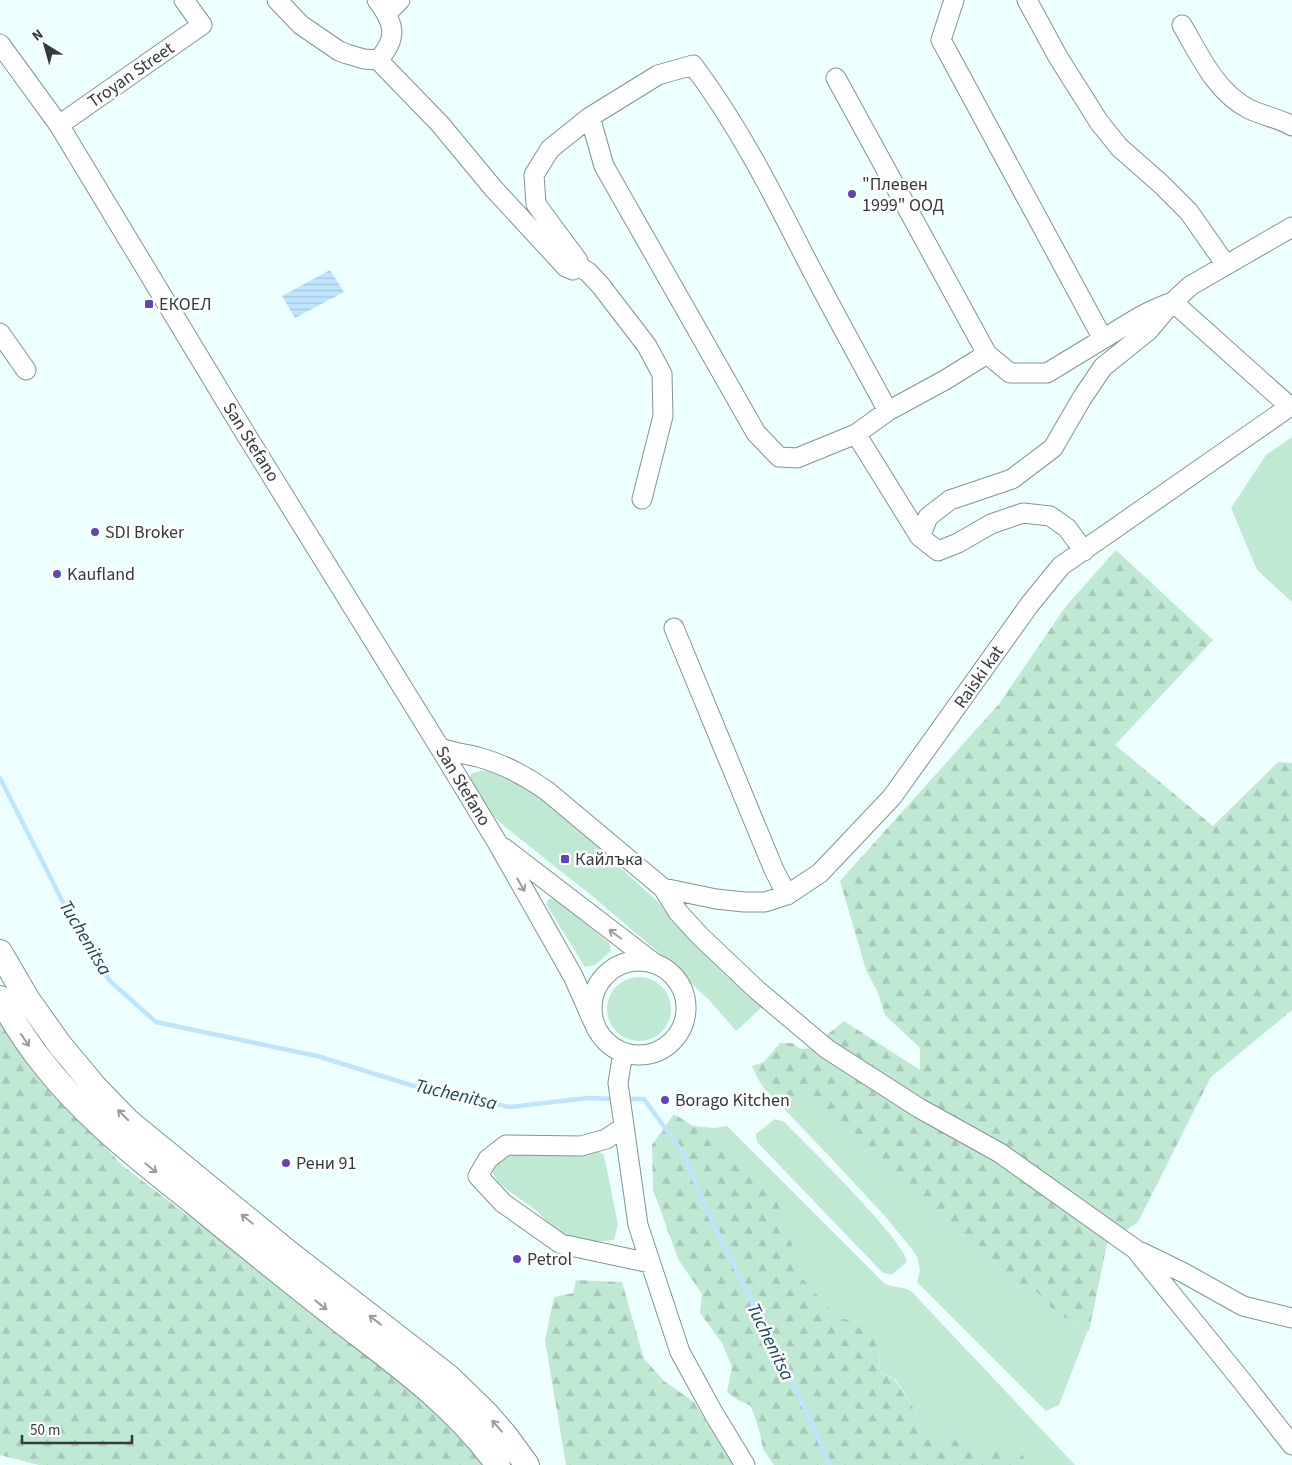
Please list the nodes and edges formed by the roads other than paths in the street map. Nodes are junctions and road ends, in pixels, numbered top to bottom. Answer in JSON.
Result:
{"nodes":[{"id":1,"x":184,"y":0,"type":"edge"},
{"id":2,"x":277,"y":0,"type":"edge"},
{"id":3,"x":400,"y":0,"type":"edge"},
{"id":4,"x":954,"y":0,"type":"edge"},
{"id":5,"x":1027,"y":0,"type":"edge"},
{"id":6,"x":382,"y":7,"type":"edge"},
{"id":7,"x":1182,"y":26,"type":"dead end"},
{"id":8,"x":0,"y":44,"type":"edge"},
{"id":9,"x":378,"y":60,"type":"junction"},
{"id":10,"x":836,"y":78,"type":"dead end"},
{"id":11,"x":590,"y":117,"type":"junction"},
{"id":12,"x":59,"y":125,"type":"junction"},
{"id":13,"x":1292,"y":126,"type":"edge"},
{"id":14,"x":1292,"y":227,"type":"edge"},
{"id":15,"x":1226,"y":265,"type":"junction"},
{"id":16,"x":578,"y":266,"type":"junction"},
{"id":17,"x":1173,"y":302,"type":"junction"},
{"id":18,"x":0,"y":333,"type":"edge"},
{"id":19,"x":1103,"y":339,"type":"junction"},
{"id":20,"x":987,"y":354,"type":"junction"},
{"id":21,"x":26,"y":370,"type":"dead end"},
{"id":22,"x":1291,"y":406,"type":"edge"},
{"id":23,"x":888,"y":411,"type":"junction"},
{"id":24,"x":856,"y":434,"type":"junction"},
{"id":25,"x":642,"y":499,"type":"dead end"},
{"id":26,"x":920,"y":537,"type":"junction"},
{"id":27,"x":1084,"y":550,"type":"junction"},
{"id":28,"x":674,"y":628,"type":"dead end"},
{"id":29,"x":440,"y":748,"type":"junction"},
{"id":30,"x":497,"y":842,"type":"junction"},
{"id":31,"x":662,"y":888,"type":"junction"},
{"id":32,"x":787,"y":895,"type":"junction"},
{"id":33,"x":0,"y":952,"type":"edge"},
{"id":34,"x":654,"y":963,"type":"junction"},
{"id":35,"x":0,"y":998,"type":"edge"},
{"id":36,"x":597,"y":1030,"type":"junction"},
{"id":37,"x":624,"y":1052,"type":"junction"},
{"id":38,"x":623,"y":1118,"type":"junction"},
{"id":39,"x":1135,"y":1250,"type":"junction"},
{"id":40,"x":650,"y":1263,"type":"junction"},
{"id":41,"x":1292,"y":1318,"type":"edge"},
{"id":42,"x":1292,"y":1445,"type":"edge"},
{"id":43,"x":498,"y":1465,"type":"edge"},
{"id":44,"x":527,"y":1465,"type":"edge"},
{"id":45,"x":745,"y":1465,"type":"edge"}],
"edges":[{"from":1,"to":12,"type":"street","name":"Troyan Street"},
{"from":2,"to":9,"type":"street"},
{"from":3,"to":6,"type":"street"},
{"from":4,"to":19,"type":"street"},
{"from":5,"to":15,"type":"street"},
{"from":6,"to":9,"type":"street"},
{"from":7,"to":13,"type":"street"},
{"from":8,"to":12,"type":"street","name":"San Stefano"},
{"from":9,"to":16,"type":"street"},
{"from":10,"to":20,"type":"street"},
{"from":11,"to":16,"type":"street"},
{"from":11,"to":23,"type":"street"},
{"from":11,"to":24,"type":"street"},
{"from":12,"to":29,"type":"street","name":"San Stefano"},
{"from":14,"to":15,"type":"street"},
{"from":15,"to":17,"type":"street"},
{"from":16,"to":25,"type":"street"},
{"from":17,"to":19,"type":"street"},
{"from":17,"to":22,"type":"street"},
{"from":17,"to":26,"type":"street"},
{"from":18,"to":21,"type":"street"},
{"from":19,"to":20,"type":"street"},
{"from":20,"to":23,"type":"street"},
{"from":22,"to":27,"type":"street","name":"Raiski kat"},
{"from":23,"to":24,"type":"street"},
{"from":24,"to":26,"type":"street"},
{"from":26,"to":27,"type":"street"},
{"from":27,"to":32,"type":"street","name":"Raiski kat"},
{"from":28,"to":32,"type":"street"},
{"from":29,"to":30,"type":"street","name":"San Stefano"},
{"from":29,"to":31,"type":"street"},
{"from":34,"to":30,"type":"street","name":"San Stefano","one_way":true},
{"from":30,"to":36,"type":"street","name":"San Stefano","one_way":true},
{"from":31,"to":32,"type":"street","name":"Raiski kat"},
{"from":31,"to":39,"type":"street"},
{"from":44,"to":33,"type":"main road","one_way":true},
{"from":34,"to":36,"type":"street"},
{"from":34,"to":37,"type":"street"},
{"from":35,"to":43,"type":"main road","one_way":true},
{"from":36,"to":37,"type":"street"},
{"from":37,"to":38,"type":"street"},
{"from":38,"to":40,"type":"street"},
{"from":38,"to":40,"type":"street"},
{"from":39,"to":41,"type":"street"},
{"from":39,"to":42,"type":"street"},
{"from":40,"to":45,"type":"street"}]}
